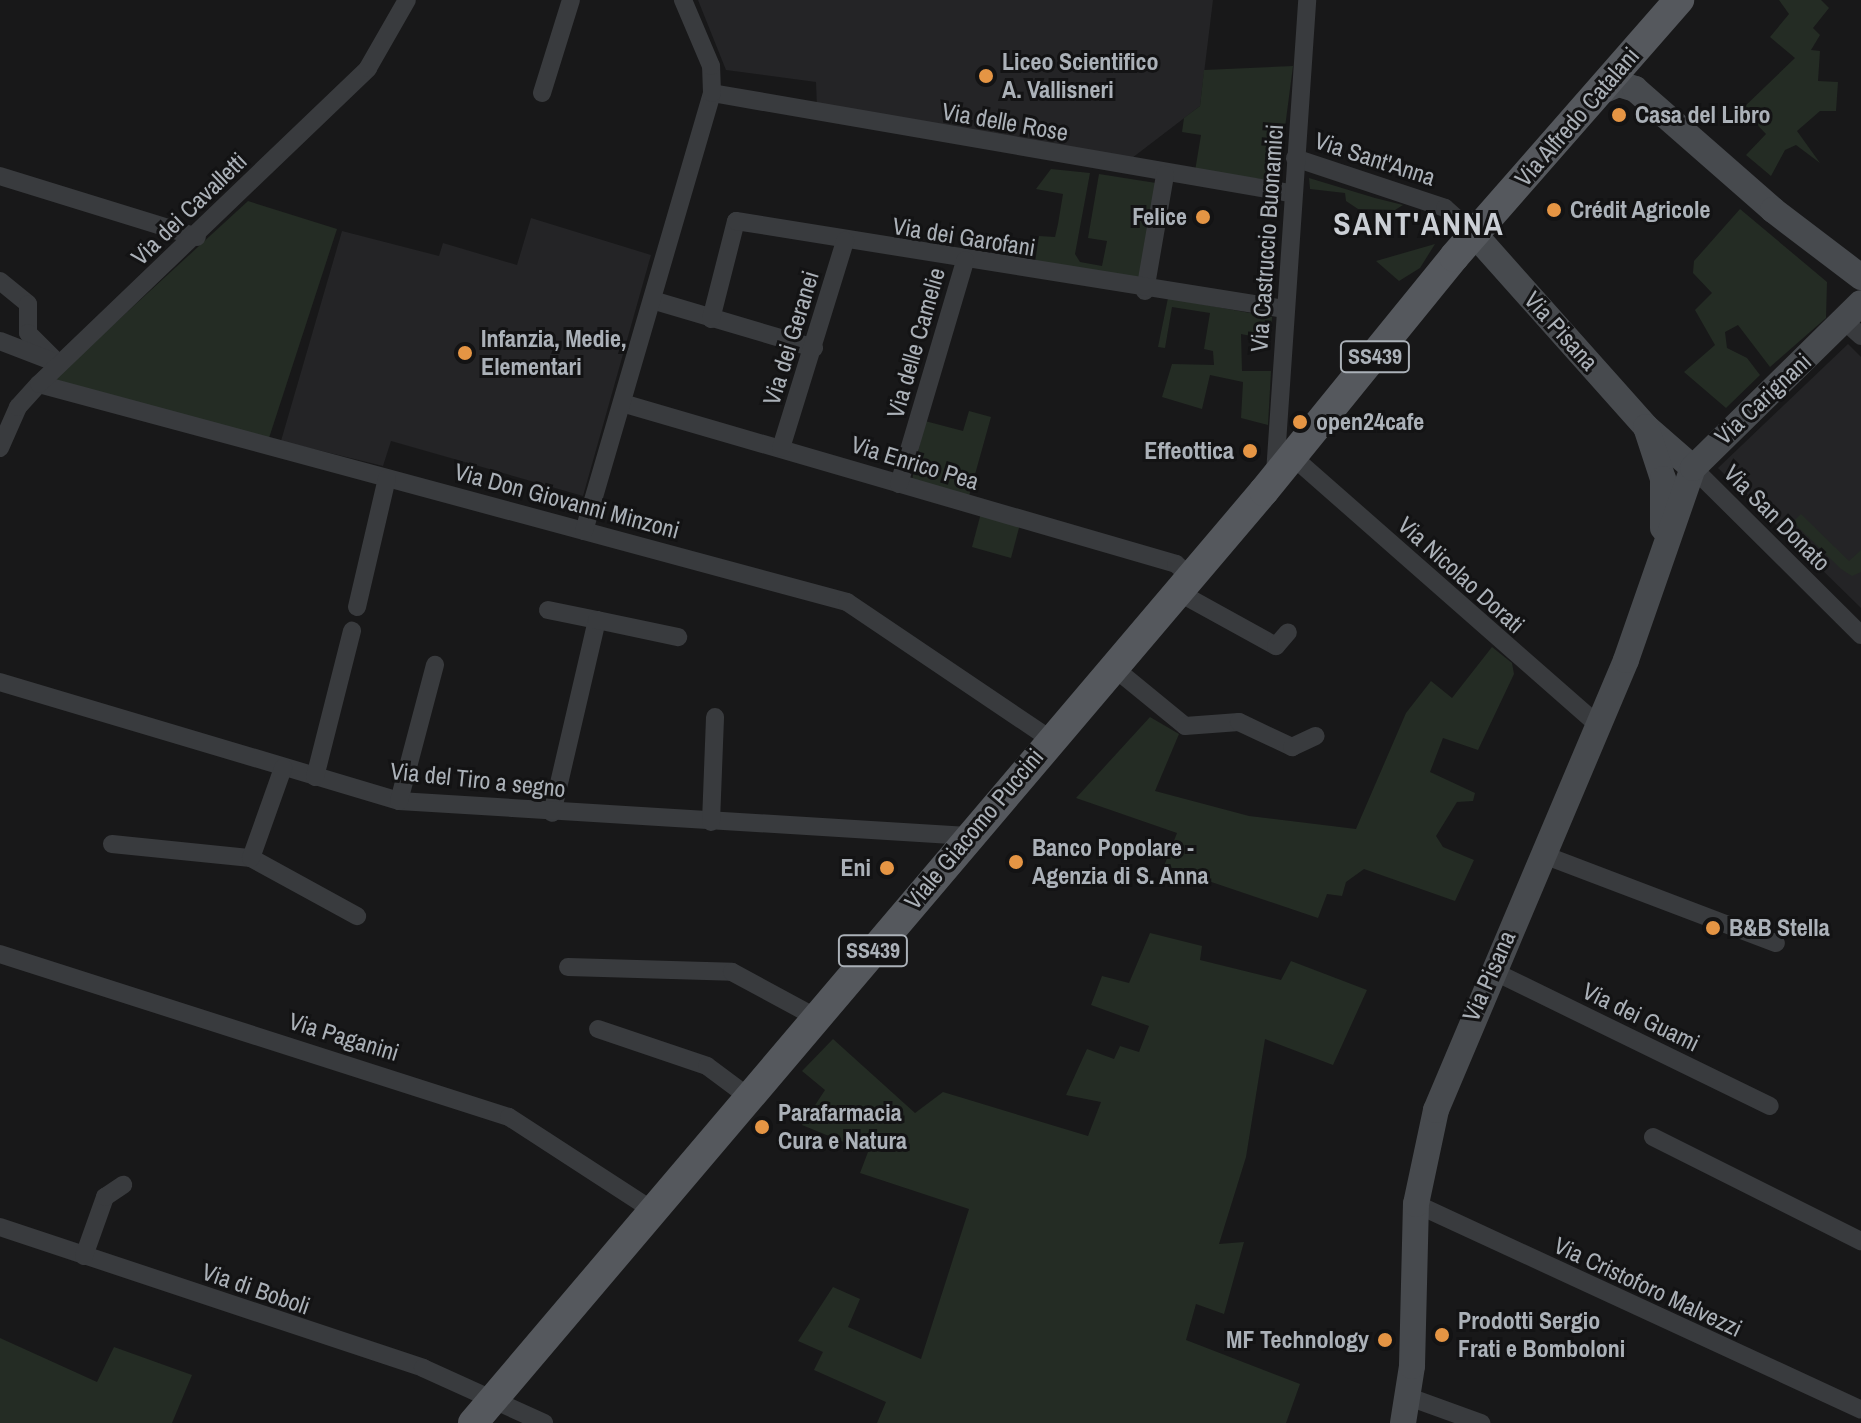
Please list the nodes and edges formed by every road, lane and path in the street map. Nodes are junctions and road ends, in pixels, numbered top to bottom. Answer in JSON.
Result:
{"nodes":[{"id":1,"x":407,"y":0,"type":"edge"},
{"id":2,"x":571,"y":0,"type":"edge"},
{"id":3,"x":683,"y":0,"type":"edge"},
{"id":4,"x":1307,"y":0,"type":"edge"},
{"id":5,"x":1671,"y":10,"type":"edge"},
{"id":6,"x":1635,"y":89,"type":"junction"},
{"id":7,"x":542,"y":93,"type":"dead end"},
{"id":8,"x":712,"y":93,"type":"junction"},
{"id":9,"x":1595,"y":94,"type":"junction"},
{"id":10,"x":1295,"y":158,"type":"junction"},
{"id":11,"x":1165,"y":175,"type":"junction"},
{"id":12,"x":0,"y":176,"type":"edge"},
{"id":13,"x":1290,"y":193,"type":"junction"},
{"id":14,"x":1475,"y":235,"type":"junction"},
{"id":15,"x":197,"y":237,"type":"junction"},
{"id":16,"x":845,"y":241,"type":"junction"},
{"id":17,"x":965,"y":261,"type":"junction"},
{"id":18,"x":1857,"y":270,"type":"edge"},
{"id":19,"x":0,"y":281,"type":"edge"},
{"id":20,"x":1145,"y":291,"type":"junction"},
{"id":21,"x":652,"y":300,"type":"junction"},
{"id":22,"x":1285,"y":309,"type":"junction"},
{"id":23,"x":711,"y":319,"type":"junction"},
{"id":24,"x":1854,"y":324,"type":"edge"},
{"id":25,"x":0,"y":341,"type":"edge"},
{"id":26,"x":814,"y":348,"type":"junction"},
{"id":27,"x":59,"y":364,"type":"junction"},
{"id":28,"x":39,"y":384,"type":"junction"},
{"id":29,"x":622,"y":403,"type":"junction"},
{"id":30,"x":1646,"y":427,"type":"junction"},
{"id":31,"x":0,"y":448,"type":"edge"},
{"id":32,"x":781,"y":448,"type":"junction"},
{"id":33,"x":1283,"y":468,"type":"junction"},
{"id":34,"x":1693,"y":468,"type":"junction"},
{"id":35,"x":387,"y":478,"type":"junction"},
{"id":36,"x":899,"y":484,"type":"junction"},
{"id":37,"x":584,"y":531,"type":"junction"},
{"id":38,"x":1661,"y":549,"type":"junction"},
{"id":39,"x":1185,"y":584,"type":"junction"},
{"id":40,"x":357,"y":607,"type":"dead end"},
{"id":41,"x":548,"y":610,"type":"dead end"},
{"id":42,"x":597,"y":620,"type":"junction"},
{"id":43,"x":352,"y":631,"type":"dead end"},
{"id":44,"x":1288,"y":632,"type":"dead end"},
{"id":45,"x":1861,"y":635,"type":"edge"},
{"id":46,"x":678,"y":637,"type":"dead end"},
{"id":47,"x":435,"y":665,"type":"dead end"},
{"id":48,"x":1113,"y":667,"type":"junction"},
{"id":49,"x":0,"y":682,"type":"edge"},
{"id":50,"x":715,"y":717,"type":"dead end"},
{"id":51,"x":1599,"y":726,"type":"junction"},
{"id":52,"x":1316,"y":736,"type":"dead end"},
{"id":53,"x":1050,"y":739,"type":"junction"},
{"id":54,"x":283,"y":768,"type":"junction"},
{"id":55,"x":315,"y":777,"type":"junction"},
{"id":56,"x":399,"y":801,"type":"junction"},
{"id":57,"x":552,"y":813,"type":"junction"},
{"id":58,"x":711,"y":822,"type":"junction"},
{"id":59,"x":968,"y":836,"type":"junction"},
{"id":60,"x":112,"y":844,"type":"dead end"},
{"id":61,"x":1544,"y":855,"type":"junction"},
{"id":62,"x":251,"y":858,"type":"junction"},
{"id":63,"x":357,"y":916,"type":"dead end"},
{"id":64,"x":1776,"y":943,"type":"dead end"},
{"id":65,"x":0,"y":954,"type":"edge"},
{"id":66,"x":568,"y":967,"type":"dead end"},
{"id":67,"x":1491,"y":970,"type":"junction"},
{"id":68,"x":817,"y":1018,"type":"junction"},
{"id":69,"x":598,"y":1029,"type":"dead end"},
{"id":70,"x":750,"y":1098,"type":"junction"},
{"id":71,"x":1770,"y":1106,"type":"dead end"},
{"id":72,"x":1653,"y":1137,"type":"dead end"},
{"id":73,"x":123,"y":1185,"type":"dead end"},
{"id":74,"x":1416,"y":1204,"type":"junction"},
{"id":75,"x":654,"y":1211,"type":"junction"},
{"id":76,"x":0,"y":1227,"type":"edge"},
{"id":77,"x":1861,"y":1241,"type":"edge"},
{"id":78,"x":84,"y":1256,"type":"junction"},
{"id":79,"x":1409,"y":1397,"type":"junction"},
{"id":80,"x":494,"y":1398,"type":"junction"},
{"id":81,"x":1861,"y":1410,"type":"edge"},
{"id":82,"x":473,"y":1423,"type":"edge"},
{"id":83,"x":544,"y":1423,"type":"edge"},
{"id":84,"x":1403,"y":1423,"type":"edge"},
{"id":85,"x":1481,"y":1423,"type":"edge"}],
"edges":[{"from":1,"to":15,"type":"street","name":"Via dei Cavalletti"},
{"from":2,"to":7,"type":"street"},
{"from":3,"to":8,"type":"street"},
{"from":4,"to":10,"type":"street","name":"Via Castruccio Buonamici"},
{"from":5,"to":6,"type":"main road"},
{"from":5,"to":9,"type":"main road","name":"Via Alfredo Catalani"},
{"from":6,"to":9,"type":"main road"},
{"from":6,"to":18,"type":"main road"},
{"from":8,"to":11,"type":"street","name":"Via delle Rose"},
{"from":8,"to":21,"type":"street"},
{"from":9,"to":14,"type":"main road","name":"Via Alfredo Catalani"},
{"from":10,"to":13,"type":"street","name":"Via Castruccio Buonamici"},
{"from":10,"to":14,"type":"street","name":"Via Sant'Anna"},
{"from":11,"to":13,"type":"street","name":"Via delle Rose"},
{"from":11,"to":20,"type":"street"},
{"from":12,"to":15,"type":"street"},
{"from":13,"to":22,"type":"street","name":"Via Castruccio Buonamici"},
{"from":14,"to":30,"type":"main road","name":"Via Pisana"},
{"from":14,"to":33,"type":"main road","name":"Viale Giacomo Puccini","number":"SS439"},
{"from":15,"to":27,"type":"street","name":"Via dei Cavalletti"},
{"from":16,"to":17,"type":"street","name":"Via dei Garofani"},
{"from":16,"to":23,"type":"street","name":"Via dei Garofani"},
{"from":16,"to":26,"type":"street","name":"Via dei Geranei"},
{"from":17,"to":20,"type":"street","name":"Via dei Garofani"},
{"from":17,"to":36,"type":"street","name":"Via delle Camelie"},
{"from":19,"to":27,"type":"street"},
{"from":20,"to":22,"type":"street","name":"Via dei Garofani"},
{"from":21,"to":23,"type":"street"},
{"from":21,"to":29,"type":"street"},
{"from":22,"to":33,"type":"street","name":"Via Castruccio Buonamici"},
{"from":23,"to":26,"type":"street"},
{"from":24,"to":34,"type":"main road","name":"Via Carignani"},
{"from":25,"to":27,"type":"street"},
{"from":26,"to":32,"type":"street","name":"Via dei Geranei"},
{"from":27,"to":28,"type":"street","name":"Via dei Cavalletti"},
{"from":28,"to":31,"type":"street","name":"Via dei Cavalletti"},
{"from":28,"to":35,"type":"street","name":"Via Don Giovanni Minzoni"},
{"from":29,"to":32,"type":"street","name":"Via Enrico Pea"},
{"from":29,"to":37,"type":"street"},
{"from":30,"to":34,"type":"main road","name":"Via Pisana"},
{"from":30,"to":38,"type":"main road","name":"Via Pisana"},
{"from":32,"to":36,"type":"street","name":"Via Enrico Pea"},
{"from":33,"to":39,"type":"main road","name":"Viale Giacomo Puccini","number":"SS439"},
{"from":33,"to":51,"type":"street","name":"Via Nicolao Dorati"},
{"from":34,"to":38,"type":"main road","name":"Via Pisana"},
{"from":34,"to":45,"type":"street","name":"Via San Donato"},
{"from":35,"to":37,"type":"street","name":"Via Don Giovanni Minzoni"},
{"from":35,"to":40,"type":"street"},
{"from":36,"to":39,"type":"street","name":"Via Enrico Pea"},
{"from":37,"to":53,"type":"street","name":"Via Don Giovanni Minzoni"},
{"from":38,"to":51,"type":"main road","name":"Via Pisana"},
{"from":39,"to":44,"type":"street","name":"Via Enrico Pea"},
{"from":39,"to":48,"type":"main road","name":"Viale Giacomo Puccini","number":"SS439"},
{"from":41,"to":42,"type":"street"},
{"from":42,"to":46,"type":"street"},
{"from":42,"to":57,"type":"street"},
{"from":43,"to":55,"type":"street"},
{"from":47,"to":56,"type":"street"},
{"from":48,"to":52,"type":"street"},
{"from":48,"to":53,"type":"main road","name":"Viale Giacomo Puccini","number":"SS439"},
{"from":49,"to":54,"type":"street","name":"Via del Tiro a segno"},
{"from":50,"to":58,"type":"street"},
{"from":51,"to":61,"type":"main road","name":"Via Pisana"},
{"from":53,"to":59,"type":"main road","name":"Viale Giacomo Puccini","number":"SS439"},
{"from":54,"to":55,"type":"street","name":"Via del Tiro a segno"},
{"from":54,"to":62,"type":"street"},
{"from":55,"to":56,"type":"street","name":"Via del Tiro a segno"},
{"from":56,"to":57,"type":"street","name":"Via del Tiro a segno"},
{"from":57,"to":58,"type":"street","name":"Via del Tiro a segno"},
{"from":58,"to":59,"type":"street","name":"Via del Tiro a segno"},
{"from":59,"to":68,"type":"main road","name":"Viale Giacomo Puccini","number":"SS439"},
{"from":60,"to":62,"type":"street"},
{"from":61,"to":64,"type":"street"},
{"from":61,"to":67,"type":"main road","name":"Via Pisana"},
{"from":62,"to":63,"type":"street"},
{"from":65,"to":75,"type":"street","name":"Via Paganini"},
{"from":66,"to":68,"type":"street"},
{"from":67,"to":71,"type":"street","name":"Via dei Guami"},
{"from":67,"to":74,"type":"main road","name":"Via Pisana"},
{"from":68,"to":70,"type":"main road","name":"Viale Giacomo Puccini","number":"SS439"},
{"from":69,"to":70,"type":"street"},
{"from":70,"to":75,"type":"main road","name":"Viale Giacomo Puccini","number":"SS439"},
{"from":72,"to":77,"type":"street"},
{"from":73,"to":78,"type":"street"},
{"from":74,"to":79,"type":"main road","name":"Via Pisana"},
{"from":74,"to":81,"type":"street","name":"Via Cristoforo Malvezzi"},
{"from":75,"to":80,"type":"main road","name":"Viale Giacomo Puccini","number":"SS439"},
{"from":76,"to":78,"type":"street","name":"Via di Boboli"},
{"from":78,"to":80,"type":"street","name":"Via di Boboli"},
{"from":79,"to":84,"type":"main road","name":"Via Pisana"},
{"from":79,"to":85,"type":"street"},
{"from":80,"to":82,"type":"main road","name":"Viale Giacomo Puccini","number":"SS439"},
{"from":80,"to":83,"type":"street","name":"Via di Boboli"}]}
